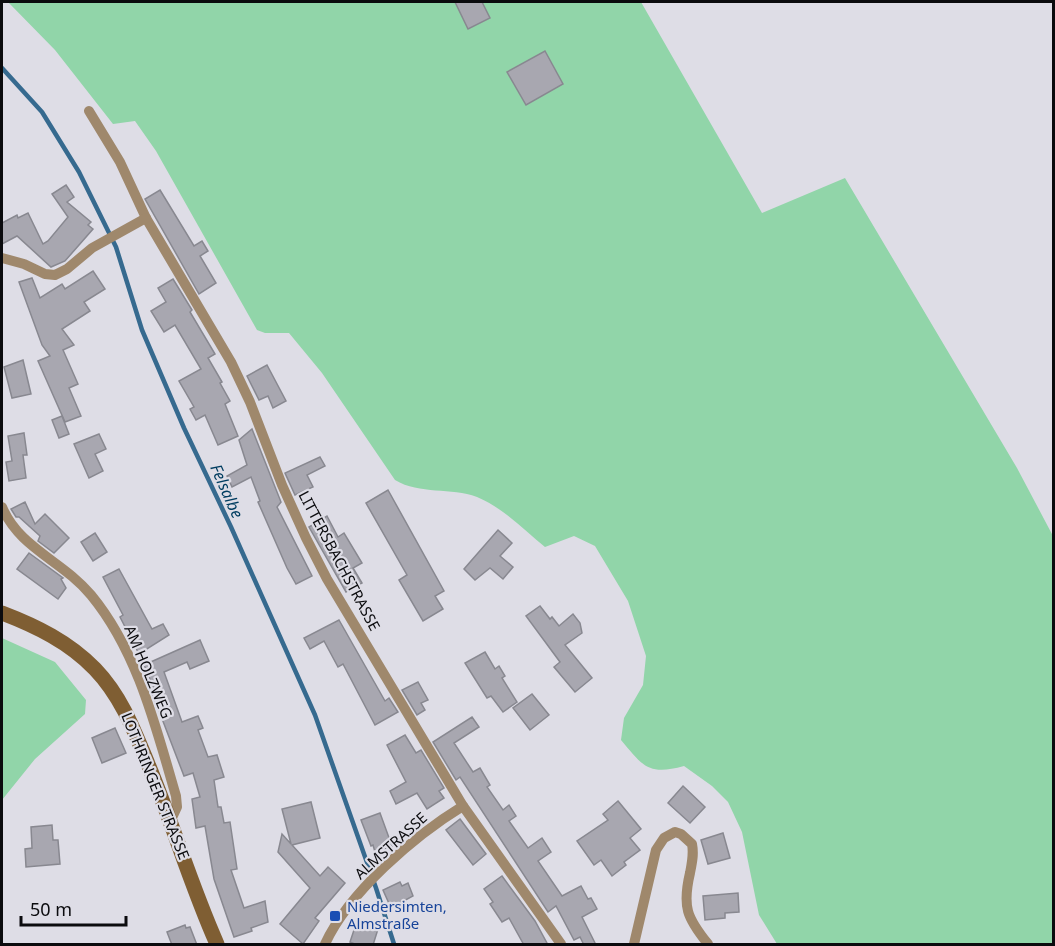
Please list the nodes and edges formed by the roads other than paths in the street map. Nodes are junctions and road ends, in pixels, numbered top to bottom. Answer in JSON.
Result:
{"nodes":[{"id":1,"x":89,"y":111,"type":"dead end"},
{"id":2,"x":146,"y":218,"type":"junction"},
{"id":3,"x":2,"y":258,"type":"edge"},
{"id":4,"x":2,"y":507,"type":"edge"},
{"id":5,"x":2,"y":613,"type":"edge"},
{"id":6,"x":463,"y":806,"type":"junction"},
{"id":7,"x":171,"y":820,"type":"junction"},
{"id":8,"x":217,"y":945,"type":"edge"},
{"id":9,"x":325,"y":945,"type":"edge"},
{"id":10,"x":561,"y":945,"type":"edge"},
{"id":11,"x":634,"y":945,"type":"edge"},
{"id":12,"x":708,"y":945,"type":"edge"}],
"edges":[{"from":1,"to":2,"type":"street","name":"LITTERSBACHSTRASSE"},
{"from":2,"to":3,"type":"street"},
{"from":2,"to":6,"type":"street","name":"LITTERSBACHSTRASSE"},
{"from":4,"to":7,"type":"street","name":"AM HOLZWEG"},
{"from":5,"to":7,"type":"main road","name":"LOTHRINGER STRASSE"},
{"from":6,"to":9,"type":"street","name":"ALMSTRASSE"},
{"from":6,"to":10,"type":"street","name":"LITTERSBACHSTRASSE"},
{"from":7,"to":8,"type":"main road","name":"LOTHRINGER STRASSE"},
{"from":11,"to":12,"type":"street"}]}
